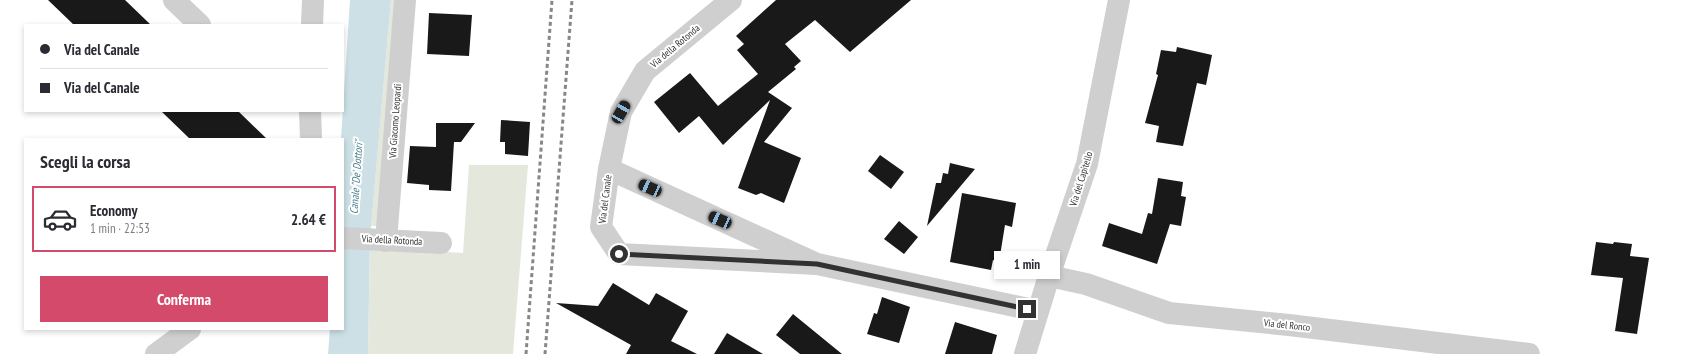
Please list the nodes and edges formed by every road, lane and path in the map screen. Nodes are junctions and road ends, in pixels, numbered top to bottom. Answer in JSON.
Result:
{"nodes":[{"id":1,"x":174,"y":0,"type":"edge"},
{"id":2,"x":313,"y":0,"type":"edge"},
{"id":3,"x":405,"y":0,"type":"edge"},
{"id":4,"x":731,"y":0,"type":"edge"},
{"id":5,"x":1119,"y":0,"type":"edge"},
{"id":6,"x":199,"y":24,"type":"edge"},
{"id":7,"x":312,"y":24,"type":"edge"},
{"id":8,"x":310,"y":112,"type":"edge"},
{"id":9,"x":311,"y":138,"type":"edge"},
{"id":10,"x":609,"y":169,"type":"junction"},
{"id":11,"x":344,"y":238,"type":"edge"},
{"id":12,"x":378,"y":240,"type":"junction"},
{"id":13,"x":441,"y":243,"type":"dead end"},
{"id":14,"x":817,"y":264,"type":"junction"},
{"id":15,"x":1049,"y":276,"type":"junction"},
{"id":16,"x":1038,"y":311,"type":"junction"},
{"id":17,"x":189,"y":330,"type":"edge"},
{"id":18,"x":1411,"y":347,"type":"edge"},
{"id":19,"x":156,"y":354,"type":"edge"},
{"id":20,"x":1025,"y":354,"type":"edge"},
{"id":21,"x":1529,"y":354,"type":"edge"}],
"edges":[{"from":1,"to":6,"type":"street"},
{"from":2,"to":7,"type":"street"},
{"from":3,"to":12,"type":"street","name":"Via Giacomo Leopardi"},
{"from":4,"to":10,"type":"street","name":"Via della Rotonda"},
{"from":5,"to":15,"type":"street","name":"Via del Capitello"},
{"from":8,"to":9,"type":"street"},
{"from":10,"to":14,"type":"street","name":"Via del Canale"},
{"from":10,"to":14,"type":"street","name":"Via del Canale"},
{"from":11,"to":12,"type":"street","name":"Via della Rotonda"},
{"from":12,"to":13,"type":"street","name":"Via della Rotonda"},
{"from":14,"to":16,"type":"street","name":"Via del Canale"},
{"from":15,"to":16,"type":"street","name":"Via del Capitello"},
{"from":15,"to":18,"type":"street","name":"Via del Ronco"},
{"from":16,"to":20,"type":"street","name":"Via del Capitello"},
{"from":17,"to":19,"type":"street"},
{"from":18,"to":21,"type":"street","name":"Via del Ronco"}]}
